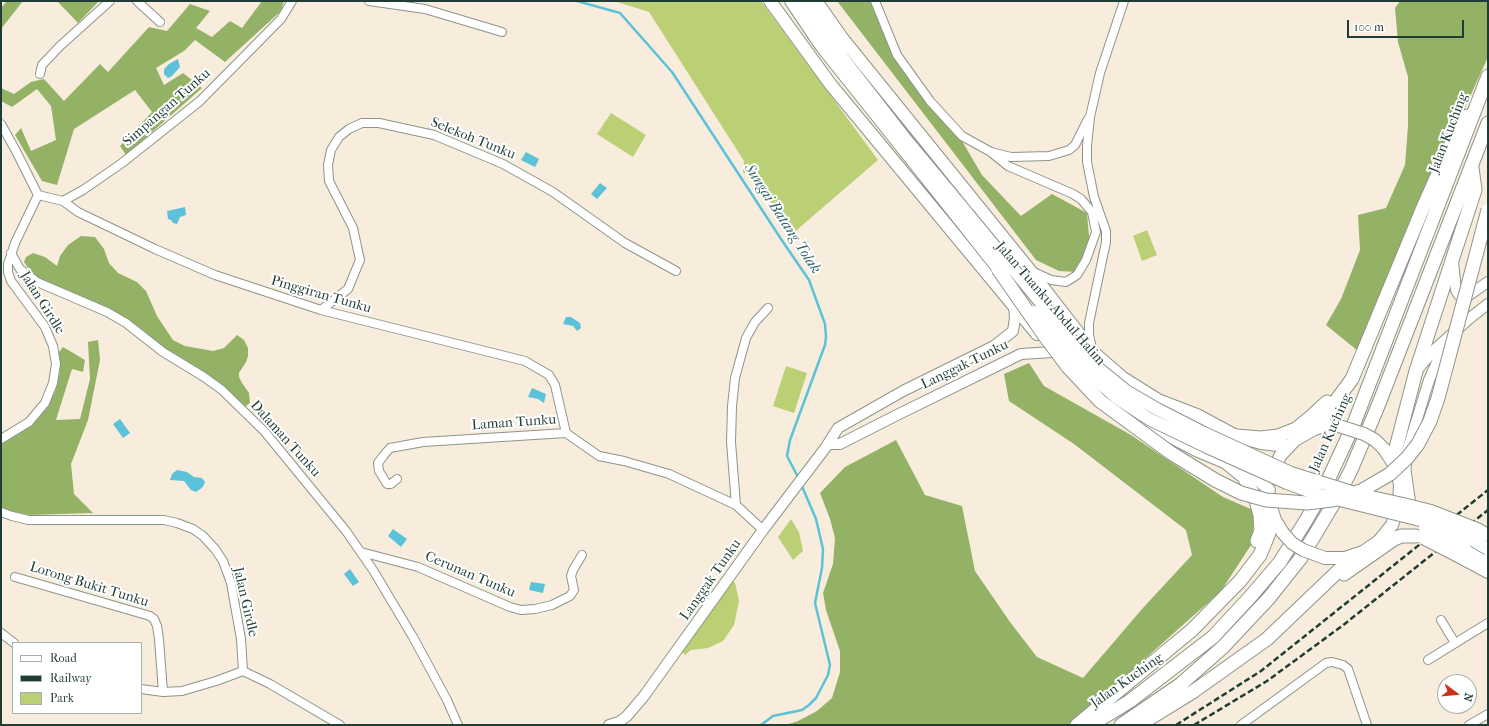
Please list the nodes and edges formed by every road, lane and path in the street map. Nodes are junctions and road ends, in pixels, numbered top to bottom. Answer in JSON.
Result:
{"nodes":[{"id":1,"x":110,"y":1,"type":"edge"},
{"id":2,"x":138,"y":1,"type":"edge"},
{"id":3,"x":292,"y":1,"type":"edge"},
{"id":4,"x":369,"y":1,"type":"edge"},
{"id":5,"x":770,"y":1,"type":"edge"},
{"id":6,"x":774,"y":1,"type":"edge"},
{"id":7,"x":791,"y":1,"type":"edge"},
{"id":8,"x":804,"y":1,"type":"edge"},
{"id":9,"x":816,"y":1,"type":"edge"},
{"id":10,"x":875,"y":1,"type":"edge"},
{"id":11,"x":1124,"y":1,"type":"edge"},
{"id":12,"x":780,"y":16,"type":"junction"},
{"id":13,"x":160,"y":22,"type":"dead end"},
{"id":14,"x":502,"y":32,"type":"dead end"},
{"id":15,"x":824,"y":42,"type":"junction"},
{"id":16,"x":844,"y":60,"type":"junction"},
{"id":17,"x":40,"y":74,"type":"dead end"},
{"id":18,"x":1488,"y":76,"type":"edge"},
{"id":19,"x":831,"y":85,"type":"junction"},
{"id":20,"x":1481,"y":92,"type":"junction"},
{"id":21,"x":1090,"y":117,"type":"junction"},
{"id":22,"x":1488,"y":123,"type":"edge"},
{"id":23,"x":1,"y":124,"type":"edge"},
{"id":24,"x":991,"y":152,"type":"junction"},
{"id":25,"x":1472,"y":166,"type":"junction"},
{"id":26,"x":963,"y":187,"type":"junction"},
{"id":27,"x":38,"y":195,"type":"junction"},
{"id":28,"x":62,"y":201,"type":"junction"},
{"id":29,"x":1488,"y":210,"type":"edge"},
{"id":30,"x":959,"y":214,"type":"junction"},
{"id":31,"x":11,"y":253,"type":"junction"},
{"id":32,"x":1453,"y":262,"type":"junction"},
{"id":33,"x":1028,"y":268,"type":"junction"},
{"id":34,"x":998,"y":269,"type":"junction"},
{"id":35,"x":676,"y":271,"type":"dead end"},
{"id":36,"x":1488,"y":282,"type":"edge"},
{"id":37,"x":1488,"y":304,"type":"edge"},
{"id":38,"x":1014,"y":307,"type":"junction"},
{"id":39,"x":768,"y":308,"type":"dead end"},
{"id":40,"x":321,"y":310,"type":"junction"},
{"id":41,"x":1458,"y":329,"type":"junction"},
{"id":42,"x":1053,"y":352,"type":"junction"},
{"id":43,"x":1093,"y":352,"type":"junction"},
{"id":44,"x":1416,"y":371,"type":"junction"},
{"id":45,"x":1352,"y":379,"type":"junction"},
{"id":46,"x":1402,"y":423,"type":"junction"},
{"id":47,"x":1316,"y":428,"type":"junction"},
{"id":48,"x":566,"y":433,"type":"junction"},
{"id":49,"x":1236,"y":436,"type":"junction"},
{"id":50,"x":1,"y":438,"type":"edge"},
{"id":51,"x":828,"y":444,"type":"junction"},
{"id":52,"x":1288,"y":446,"type":"junction"},
{"id":53,"x":1405,"y":458,"type":"junction"},
{"id":54,"x":1228,"y":462,"type":"junction"},
{"id":55,"x":1396,"y":469,"type":"junction"},
{"id":56,"x":397,"y":479,"type":"dead end"},
{"id":57,"x":1269,"y":490,"type":"junction"},
{"id":58,"x":1400,"y":492,"type":"junction"},
{"id":59,"x":736,"y":505,"type":"junction"},
{"id":60,"x":1270,"y":505,"type":"junction"},
{"id":61,"x":1409,"y":505,"type":"junction"},
{"id":62,"x":1,"y":512,"type":"edge"},
{"id":63,"x":763,"y":530,"type":"junction"},
{"id":64,"x":1421,"y":534,"type":"junction"},
{"id":65,"x":1488,"y":535,"type":"edge"},
{"id":66,"x":1383,"y":537,"type":"junction"},
{"id":67,"x":1488,"y":549,"type":"edge"},
{"id":68,"x":361,"y":552,"type":"junction"},
{"id":69,"x":1462,"y":553,"type":"junction"},
{"id":70,"x":582,"y":555,"type":"dead end"},
{"id":71,"x":1355,"y":555,"type":"junction"},
{"id":72,"x":1488,"y":559,"type":"edge"},
{"id":73,"x":1488,"y":572,"type":"edge"},
{"id":74,"x":15,"y":577,"type":"dead end"},
{"id":75,"x":1240,"y":581,"type":"junction"},
{"id":76,"x":1325,"y":585,"type":"junction"},
{"id":77,"x":1441,"y":620,"type":"dead end"},
{"id":78,"x":1488,"y":623,"type":"edge"},
{"id":79,"x":1,"y":633,"type":"edge"},
{"id":80,"x":13,"y":642,"type":"edge"},
{"id":81,"x":1455,"y":643,"type":"junction"},
{"id":82,"x":1428,"y":660,"type":"dead end"},
{"id":83,"x":243,"y":671,"type":"junction"},
{"id":84,"x":142,"y":689,"type":"edge"},
{"id":85,"x":163,"y":692,"type":"junction"},
{"id":86,"x":1488,"y":714,"type":"edge"},
{"id":87,"x":340,"y":725,"type":"edge"},
{"id":88,"x":458,"y":725,"type":"edge"},
{"id":89,"x":610,"y":725,"type":"edge"},
{"id":90,"x":1077,"y":725,"type":"edge"},
{"id":91,"x":1091,"y":725,"type":"edge"},
{"id":92,"x":1121,"y":725,"type":"edge"},
{"id":93,"x":1139,"y":725,"type":"edge"},
{"id":94,"x":1241,"y":725,"type":"edge"},
{"id":95,"x":1367,"y":725,"type":"edge"},
{"id":96,"x":1469,"y":725,"type":"edge"}],
"edges":[{"from":1,"to":17,"type":"street"},
{"from":2,"to":13,"type":"street"},
{"from":3,"to":28,"type":"street","name":"Simpangan Tunku"},
{"from":4,"to":14,"type":"street"},
{"from":5,"to":12,"type":"main road","name":"Jalan Tuanku Abdul Halim"},
{"from":6,"to":12,"type":"main road"},
{"from":7,"to":15,"type":"main road","name":"Jalan Tuanku Abdul Halim"},
{"from":8,"to":15,"type":"main road","name":"Jalan Tuanku Abdul Halim"},
{"from":9,"to":26,"type":"main road","name":"Jalan Tuanku Abdul Halim"},
{"from":10,"to":24,"type":"street"},
{"from":11,"to":21,"type":"street"},
{"from":12,"to":19,"type":"main road","name":"Jalan Tuanku Abdul Halim"},
{"from":15,"to":16,"type":"main road","name":"Jalan Tuanku Abdul Halim"},
{"from":15,"to":30,"type":"main road","name":"Jalan Tuanku Abdul Halim"},
{"from":16,"to":26,"type":"main road"},
{"from":16,"to":30,"type":"main road","name":"Jalan Tuanku Abdul Halim"},
{"from":18,"to":20,"type":"highway","name":"Jalan Kuching"},
{"from":19,"to":30,"type":"main road"},
{"from":19,"to":38,"type":"main road","name":"Jalan Tuanku Abdul Halim"},
{"from":20,"to":45,"type":"highway"},
{"from":20,"to":91,"type":"highway","name":"Jalan Kuching"},
{"from":21,"to":24,"type":"street"},
{"from":21,"to":43,"type":"street"},
{"from":22,"to":25,"type":"highway"},
{"from":23,"to":27,"type":"street"},
{"from":24,"to":33,"type":"street"},
{"from":25,"to":32,"type":"highway"},
{"from":25,"to":92,"type":"highway"},
{"from":26,"to":33,"type":"main road","name":"Jalan Tuanku Abdul Halim"},
{"from":27,"to":28,"type":"street","name":"Pinggiran Tunku"},
{"from":27,"to":31,"type":"street","name":"Jalan Girdle"},
{"from":28,"to":40,"type":"street","name":"Pinggiran Tunku"},
{"from":29,"to":34,"type":"highway","bridge":true},
{"from":30,"to":34,"type":"main road","name":"Jalan Tuanku Abdul Halim","bridge":true},
{"from":30,"to":65,"type":"main road","name":"Jalan Tuanku Abdul Halim","bridge":true},
{"from":31,"to":50,"type":"street","name":"Jalan Girdle"},
{"from":31,"to":68,"type":"street","name":"Dalaman Tunku"},
{"from":32,"to":36,"type":"street"},
{"from":32,"to":44,"type":"highway"},
{"from":33,"to":43,"type":"main road","name":"Jalan Tuanku Abdul Halim"},
{"from":34,"to":67,"type":"main road","name":"Jalan Tuanku Abdul Halim","bridge":true},
{"from":35,"to":40,"type":"street","name":"Selekoh Tunku"},
{"from":37,"to":41,"type":"street"},
{"from":38,"to":42,"type":"main road","name":"Jalan Tuanku Abdul Halim"},
{"from":38,"to":51,"type":"street","name":"Langgak Tunku"},
{"from":39,"to":59,"type":"street"},
{"from":40,"to":48,"type":"street","name":"Pinggiran Tunku"},
{"from":41,"to":44,"type":"street"},
{"from":41,"to":53,"type":"street"},
{"from":42,"to":51,"type":"street","name":"Langgak Tunku"},
{"from":42,"to":54,"type":"main road","name":"Jalan Tuanku Abdul Halim"},
{"from":43,"to":49,"type":"main road","name":"Jalan Tuanku Abdul Halim"},
{"from":44,"to":46,"type":"highway"},
{"from":45,"to":47,"type":"highway"},
{"from":45,"to":49,"type":"highway"},
{"from":46,"to":53,"type":"highway"},
{"from":46,"to":55,"type":"highway"},
{"from":47,"to":52,"type":"main road"},
{"from":47,"to":55,"type":"main road","bridge":true},
{"from":48,"to":56,"type":"street","name":"Laman Tunku"},
{"from":48,"to":59,"type":"street","name":"Laman Tunku"},
{"from":49,"to":52,"type":"main road","name":"Jalan Tuanku Abdul Halim"},
{"from":49,"to":54,"type":"main road"},
{"from":51,"to":63,"type":"street","name":"Langgak Tunku"},
{"from":52,"to":57,"type":"main road"},
{"from":53,"to":61,"type":"highway"},
{"from":54,"to":57,"type":"main road","name":"Jalan Tuanku Abdul Halim"},
{"from":54,"to":75,"type":"highway"},
{"from":55,"to":58,"type":"main road"},
{"from":57,"to":60,"type":"main road"},
{"from":58,"to":61,"type":"main road"},
{"from":58,"to":66,"type":"main road"},
{"from":59,"to":63,"type":"street","name":"Laman Tunku"},
{"from":60,"to":71,"type":"main road","bridge":true},
{"from":60,"to":75,"type":"highway"},
{"from":61,"to":64,"type":"main road"},
{"from":62,"to":83,"type":"street","name":"Jalan Girdle"},
{"from":63,"to":89,"type":"street","name":"Langgak Tunku"},
{"from":64,"to":66,"type":"main road"},
{"from":64,"to":69,"type":"main road","bridge":true},
{"from":64,"to":76,"type":"highway"},
{"from":66,"to":71,"type":"main road"},
{"from":68,"to":70,"type":"street","name":"Cerunan Tunku"},
{"from":68,"to":88,"type":"street","name":"Dalaman Tunku"},
{"from":69,"to":72,"type":"main road"},
{"from":69,"to":73,"type":"main road"},
{"from":71,"to":76,"type":"highway"},
{"from":74,"to":85,"type":"street","name":"Lorong Bukit Tunku"},
{"from":75,"to":90,"type":"highway"},
{"from":76,"to":93,"type":"highway"},
{"from":77,"to":81,"type":"street"},
{"from":78,"to":81,"type":"street"},
{"from":79,"to":80,"type":"street"},
{"from":81,"to":82,"type":"street"},
{"from":83,"to":85,"type":"street"},
{"from":83,"to":87,"type":"street"},
{"from":84,"to":85,"type":"street"},
{"from":86,"to":96,"type":"street"},
{"from":94,"to":95,"type":"street"}]}
